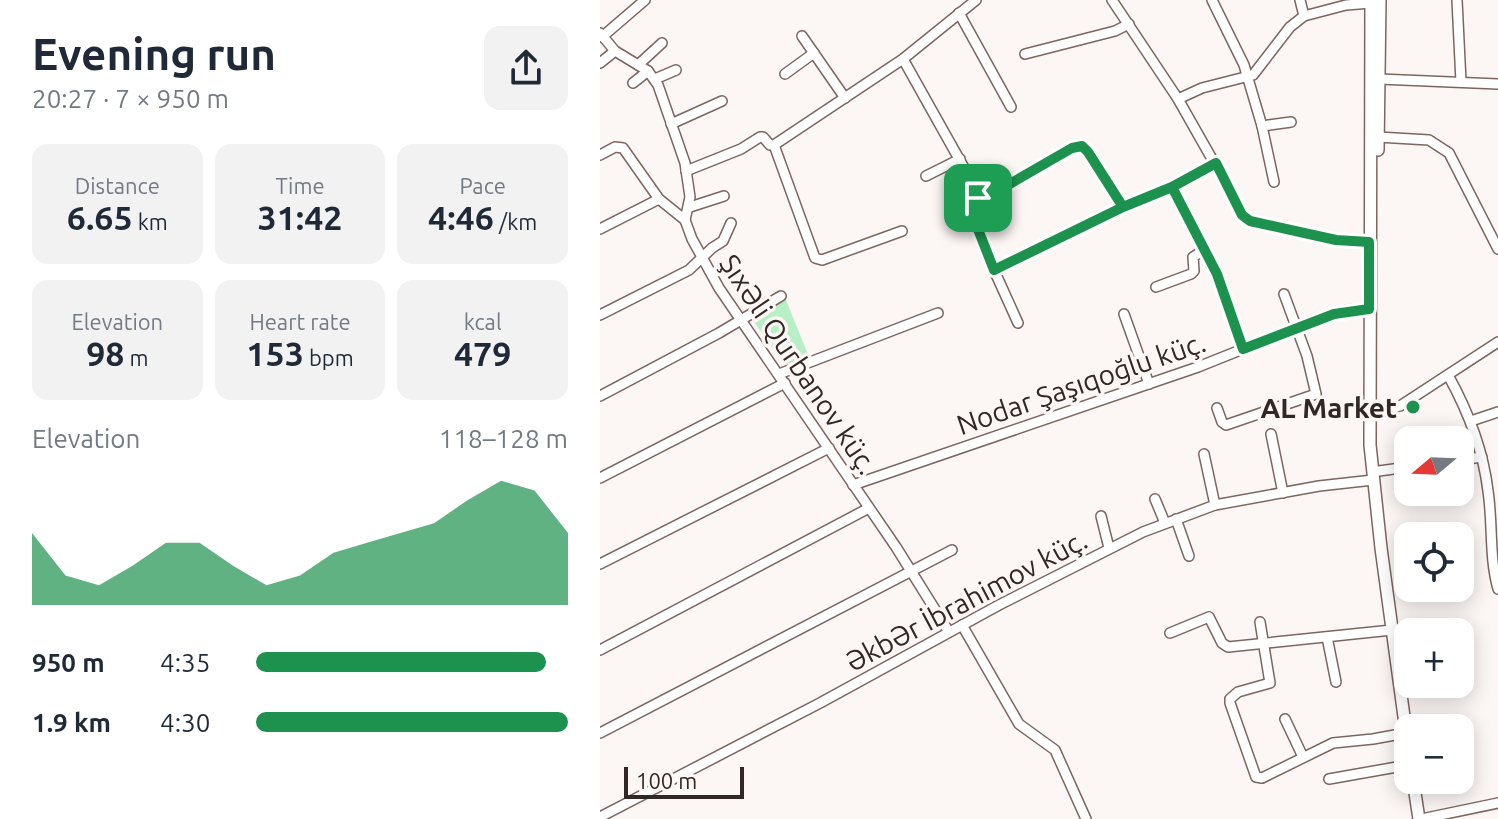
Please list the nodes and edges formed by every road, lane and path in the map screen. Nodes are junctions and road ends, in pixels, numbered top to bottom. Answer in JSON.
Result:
{"nodes":[{"id":1,"x":645,"y":0,"type":"edge"},
{"id":2,"x":976,"y":0,"type":"edge"},
{"id":3,"x":1112,"y":0,"type":"edge"},
{"id":4,"x":1212,"y":0,"type":"edge"},
{"id":5,"x":1300,"y":0,"type":"edge"},
{"id":6,"x":1457,"y":0,"type":"edge"},
{"id":7,"x":1374,"y":1,"type":"edge"},
{"id":8,"x":959,"y":13,"type":"junction"},
{"id":9,"x":1304,"y":16,"type":"junction"},
{"id":10,"x":1129,"y":24,"type":"junction"},
{"id":11,"x":601,"y":35,"type":"edge"},
{"id":12,"x":802,"y":36,"type":"dead end"},
{"id":13,"x":662,"y":43,"type":"dead end"},
{"id":14,"x":615,"y":51,"type":"junction"},
{"id":15,"x":814,"y":53,"type":"junction"},
{"id":16,"x":1025,"y":54,"type":"dead end"},
{"id":17,"x":903,"y":59,"type":"junction"},
{"id":18,"x":600,"y":63,"type":"edge"},
{"id":19,"x":638,"y":65,"type":"junction"},
{"id":20,"x":676,"y":70,"type":"dead end"},
{"id":21,"x":785,"y":74,"type":"dead end"},
{"id":22,"x":652,"y":75,"type":"junction"},
{"id":23,"x":1248,"y":77,"type":"junction"},
{"id":24,"x":1379,"y":79,"type":"junction"},
{"id":25,"x":1461,"y":82,"type":"junction"},
{"id":26,"x":633,"y":83,"type":"dead end"},
{"id":27,"x":1498,"y":84,"type":"edge"},
{"id":28,"x":845,"y":98,"type":"junction"},
{"id":29,"x":1178,"y":99,"type":"junction"},
{"id":30,"x":722,"y":101,"type":"dead end"},
{"id":31,"x":1011,"y":107,"type":"dead end"},
{"id":32,"x":1291,"y":122,"type":"dead end"},
{"id":33,"x":671,"y":124,"type":"junction"},
{"id":34,"x":1262,"y":126,"type":"junction"},
{"id":35,"x":1378,"y":137,"type":"junction"},
{"id":36,"x":774,"y":145,"type":"junction"},
{"id":37,"x":600,"y":155,"type":"edge"},
{"id":38,"x":960,"y":159,"type":"junction"},
{"id":39,"x":1216,"y":163,"type":"junction"},
{"id":40,"x":686,"y":171,"type":"junction"},
{"id":41,"x":926,"y":176,"type":"dead end"},
{"id":42,"x":1274,"y":182,"type":"dead end"},
{"id":43,"x":1172,"y":187,"type":"junction"},
{"id":44,"x":724,"y":196,"type":"dead end"},
{"id":45,"x":978,"y":198,"type":"junction"},
{"id":46,"x":659,"y":199,"type":"junction"},
{"id":47,"x":690,"y":207,"type":"junction"},
{"id":48,"x":1123,"y":207,"type":"junction"},
{"id":49,"x":685,"y":220,"type":"junction"},
{"id":50,"x":731,"y":223,"type":"dead end"},
{"id":51,"x":600,"y":229,"type":"edge"},
{"id":52,"x":902,"y":231,"type":"dead end"},
{"id":53,"x":1369,"y":242,"type":"junction"},
{"id":54,"x":1498,"y":249,"type":"edge"},
{"id":55,"x":1204,"y":250,"type":"junction"},
{"id":56,"x":702,"y":259,"type":"junction"},
{"id":57,"x":994,"y":270,"type":"junction"},
{"id":58,"x":1156,"y":287,"type":"dead end"},
{"id":59,"x":1284,"y":294,"type":"dead end"},
{"id":60,"x":781,"y":296,"type":"dead end"},
{"id":61,"x":1369,"y":309,"type":"junction"},
{"id":62,"x":938,"y":313,"type":"dead end"},
{"id":63,"x":1124,"y":314,"type":"dead end"},
{"id":64,"x":600,"y":315,"type":"edge"},
{"id":65,"x":740,"y":319,"type":"junction"},
{"id":66,"x":1018,"y":323,"type":"dead end"},
{"id":67,"x":1297,"y":328,"type":"junction"},
{"id":68,"x":1498,"y":342,"type":"edge"},
{"id":69,"x":1243,"y":349,"type":"junction"},
{"id":70,"x":1448,"y":375,"type":"junction"},
{"id":71,"x":782,"y":379,"type":"junction"},
{"id":72,"x":1149,"y":384,"type":"junction"},
{"id":73,"x":600,"y":396,"type":"edge"},
{"id":74,"x":1217,"y":408,"type":"dead end"},
{"id":75,"x":1373,"y":411,"type":"junction"},
{"id":76,"x":1498,"y":412,"type":"edge"},
{"id":77,"x":1471,"y":421,"type":"junction"},
{"id":78,"x":1271,"y":434,"type":"dead end"},
{"id":79,"x":829,"y":448,"type":"junction"},
{"id":80,"x":1204,"y":454,"type":"dead end"},
{"id":81,"x":1482,"y":457,"type":"junction"},
{"id":82,"x":1474,"y":458,"type":"edge"},
{"id":83,"x":1394,"y":470,"type":"edge"},
{"id":84,"x":1498,"y":470,"type":"edge"},
{"id":85,"x":1485,"y":471,"type":"junction"},
{"id":86,"x":1376,"y":475,"type":"junction"},
{"id":87,"x":600,"y":478,"type":"edge"},
{"id":88,"x":853,"y":485,"type":"junction"},
{"id":89,"x":1283,"y":493,"type":"junction"},
{"id":90,"x":1155,"y":499,"type":"dead end"},
{"id":91,"x":1215,"y":505,"type":"junction"},
{"id":92,"x":869,"y":508,"type":"junction"},
{"id":93,"x":1494,"y":508,"type":"edge"},
{"id":94,"x":1101,"y":516,"type":"dead end"},
{"id":95,"x":1176,"y":519,"type":"junction"},
{"id":96,"x":1165,"y":523,"type":"junction"},
{"id":97,"x":1494,"y":540,"type":"edge"},
{"id":98,"x":1109,"y":548,"type":"junction"},
{"id":99,"x":952,"y":550,"type":"dead end"},
{"id":100,"x":1189,"y":556,"type":"dead end"},
{"id":101,"x":600,"y":564,"type":"edge"},
{"id":102,"x":911,"y":571,"type":"junction"},
{"id":103,"x":1498,"y":589,"type":"edge"},
{"id":104,"x":1260,"y":622,"type":"dead end"},
{"id":105,"x":962,"y":625,"type":"junction"},
{"id":106,"x":1392,"y":630,"type":"junction"},
{"id":107,"x":949,"y":632,"type":"junction"},
{"id":108,"x":1170,"y":633,"type":"dead end"},
{"id":109,"x":1327,"y":637,"type":"junction"},
{"id":110,"x":1264,"y":643,"type":"junction"},
{"id":111,"x":600,"y":650,"type":"edge"},
{"id":112,"x":1336,"y":682,"type":"dead end"},
{"id":113,"x":1406,"y":714,"type":"edge"},
{"id":114,"x":1407,"y":714,"type":"edge"},
{"id":115,"x":1285,"y":719,"type":"dead end"},
{"id":116,"x":600,"y":733,"type":"edge"},
{"id":117,"x":1394,"y":734,"type":"edge"},
{"id":118,"x":1303,"y":757,"type":"junction"},
{"id":119,"x":1394,"y":767,"type":"edge"},
{"id":120,"x":1329,"y":779,"type":"dead end"},
{"id":121,"x":1415,"y":794,"type":"edge"},
{"id":122,"x":1422,"y":794,"type":"edge"},
{"id":123,"x":1498,"y":803,"type":"edge"},
{"id":124,"x":600,"y":817,"type":"edge"},
{"id":125,"x":1086,"y":819,"type":"edge"},
{"id":126,"x":1419,"y":819,"type":"edge"},
{"id":127,"x":1426,"y":819,"type":"edge"}],
"edges":[{"from":1,"to":11,"type":"street"},
{"from":2,"to":8,"type":"street"},
{"from":3,"to":10,"type":"street"},
{"from":4,"to":23,"type":"street"},
{"from":5,"to":9,"type":"street"},
{"from":6,"to":25,"type":"street"},
{"from":7,"to":9,"type":"street"},
{"from":7,"to":24,"type":"main road"},
{"from":7,"to":53,"type":"main road"},
{"from":8,"to":17,"type":"street"},
{"from":8,"to":31,"type":"street"},
{"from":9,"to":23,"type":"street"},
{"from":10,"to":16,"type":"street"},
{"from":10,"to":29,"type":"street"},
{"from":11,"to":14,"type":"street"},
{"from":12,"to":15,"type":"street"},
{"from":13,"to":19,"type":"street"},
{"from":14,"to":18,"type":"street"},
{"from":14,"to":19,"type":"street"},
{"from":15,"to":21,"type":"street"},
{"from":15,"to":28,"type":"street"},
{"from":17,"to":28,"type":"street"},
{"from":17,"to":38,"type":"street"},
{"from":19,"to":22,"type":"street"},
{"from":20,"to":22,"type":"street"},
{"from":22,"to":26,"type":"street"},
{"from":22,"to":33,"type":"street"},
{"from":23,"to":29,"type":"street"},
{"from":23,"to":34,"type":"street"},
{"from":24,"to":25,"type":"street"},
{"from":24,"to":35,"type":"main road"},
{"from":25,"to":27,"type":"street"},
{"from":28,"to":36,"type":"street"},
{"from":29,"to":39,"type":"street"},
{"from":30,"to":33,"type":"street"},
{"from":32,"to":34,"type":"street"},
{"from":33,"to":40,"type":"street"},
{"from":34,"to":42,"type":"street"},
{"from":35,"to":54,"type":"street"},
{"from":35,"to":75,"type":"main road"},
{"from":36,"to":40,"type":"street"},
{"from":36,"to":52,"type":"street"},
{"from":37,"to":46,"type":"street","name":"Şıxəli Qurbanov küç."},
{"from":38,"to":41,"type":"street"},
{"from":38,"to":45,"type":"street"},
{"from":39,"to":43,"type":"street"},
{"from":39,"to":53,"type":"street"},
{"from":40,"to":47,"type":"street"},
{"from":43,"to":48,"type":"street"},
{"from":43,"to":55,"type":"street"},
{"from":44,"to":47,"type":"street"},
{"from":45,"to":48,"type":"street"},
{"from":45,"to":57,"type":"street"},
{"from":46,"to":49,"type":"street","name":"Şıxəli Qurbanov küç."},
{"from":46,"to":51,"type":"street"},
{"from":47,"to":49,"type":"street"},
{"from":48,"to":57,"type":"street"},
{"from":49,"to":56,"type":"street","name":"Şıxəli Qurbanov küç."},
{"from":50,"to":56,"type":"street"},
{"from":53,"to":61,"type":"main road"},
{"from":55,"to":58,"type":"street"},
{"from":55,"to":69,"type":"street"},
{"from":56,"to":64,"type":"street"},
{"from":56,"to":65,"type":"street","name":"Şıxəli Qurbanov küç."},
{"from":57,"to":66,"type":"street"},
{"from":59,"to":67,"type":"street"},
{"from":60,"to":65,"type":"street"},
{"from":61,"to":67,"type":"street","name":"Nodar Şaşıqoğlu küç."},
{"from":61,"to":75,"type":"main road"},
{"from":62,"to":71,"type":"street"},
{"from":63,"to":72,"type":"street"},
{"from":65,"to":71,"type":"street","name":"Şıxəli Qurbanov küç."},
{"from":65,"to":73,"type":"street"},
{"from":67,"to":69,"type":"street","name":"Nodar Şaşıqoğlu küç."},
{"from":67,"to":74,"type":"street"},
{"from":68,"to":70,"type":"street"},
{"from":69,"to":72,"type":"street","name":"Nodar Şaşıqoğlu küç."},
{"from":70,"to":75,"type":"street"},
{"from":70,"to":77,"type":"street"},
{"from":71,"to":79,"type":"street","name":"Şıxəli Qurbanov küç."},
{"from":71,"to":87,"type":"street"},
{"from":72,"to":88,"type":"street","name":"Nodar Şaşıqoğlu küç."},
{"from":75,"to":86,"type":"main road"},
{"from":76,"to":77,"type":"street"},
{"from":77,"to":81,"type":"street"},
{"from":78,"to":89,"type":"street"},
{"from":79,"to":88,"type":"street","name":"Şıxəli Qurbanov küç."},
{"from":79,"to":101,"type":"street"},
{"from":80,"to":91,"type":"street"},
{"from":81,"to":82,"type":"street"},
{"from":81,"to":85,"type":"street"},
{"from":83,"to":86,"type":"street","name":"Əkbər İbrahimov küç."},
{"from":84,"to":85,"type":"street"},
{"from":85,"to":93,"type":"street"},
{"from":86,"to":89,"type":"street","name":"Əkbər İbrahimov küç."},
{"from":86,"to":106,"type":"main road"},
{"from":86,"to":114,"type":"main road"},
{"from":88,"to":92,"type":"street","name":"Şıxəli Qurbanov küç."},
{"from":89,"to":91,"type":"street","name":"Əkbər İbrahimov küç."},
{"from":90,"to":96,"type":"street"},
{"from":91,"to":95,"type":"street","name":"Əkbər İbrahimov küç."},
{"from":92,"to":102,"type":"street","name":"Şıxəli Qurbanov küç."},
{"from":92,"to":111,"type":"street"},
{"from":93,"to":97,"type":"street"},
{"from":94,"to":98,"type":"street"},
{"from":95,"to":96,"type":"street","name":"Əkbər İbrahimov küç."},
{"from":95,"to":100,"type":"street"},
{"from":96,"to":98,"type":"street","name":"Əkbər İbrahimov küç."},
{"from":97,"to":103,"type":"street"},
{"from":98,"to":105,"type":"street","name":"Əkbər İbrahimov küç."},
{"from":99,"to":102,"type":"street"},
{"from":102,"to":107,"type":"street","name":"Şıxəli Qurbanov küç."},
{"from":102,"to":116,"type":"street"},
{"from":104,"to":110,"type":"street"},
{"from":105,"to":107,"type":"street","name":"Əkbər İbrahimov küç."},
{"from":105,"to":125,"type":"street"},
{"from":106,"to":109,"type":"street"},
{"from":106,"to":113,"type":"main road"},
{"from":107,"to":124,"type":"street","name":"Əkbər İbrahimov küç."},
{"from":108,"to":110,"type":"street"},
{"from":109,"to":110,"type":"street"},
{"from":109,"to":112,"type":"street"},
{"from":110,"to":118,"type":"street"},
{"from":115,"to":118,"type":"street"},
{"from":117,"to":118,"type":"street"},
{"from":119,"to":120,"type":"street"},
{"from":121,"to":126,"type":"main road"},
{"from":122,"to":127,"type":"main road"},
{"from":123,"to":127,"type":"street"}]}
